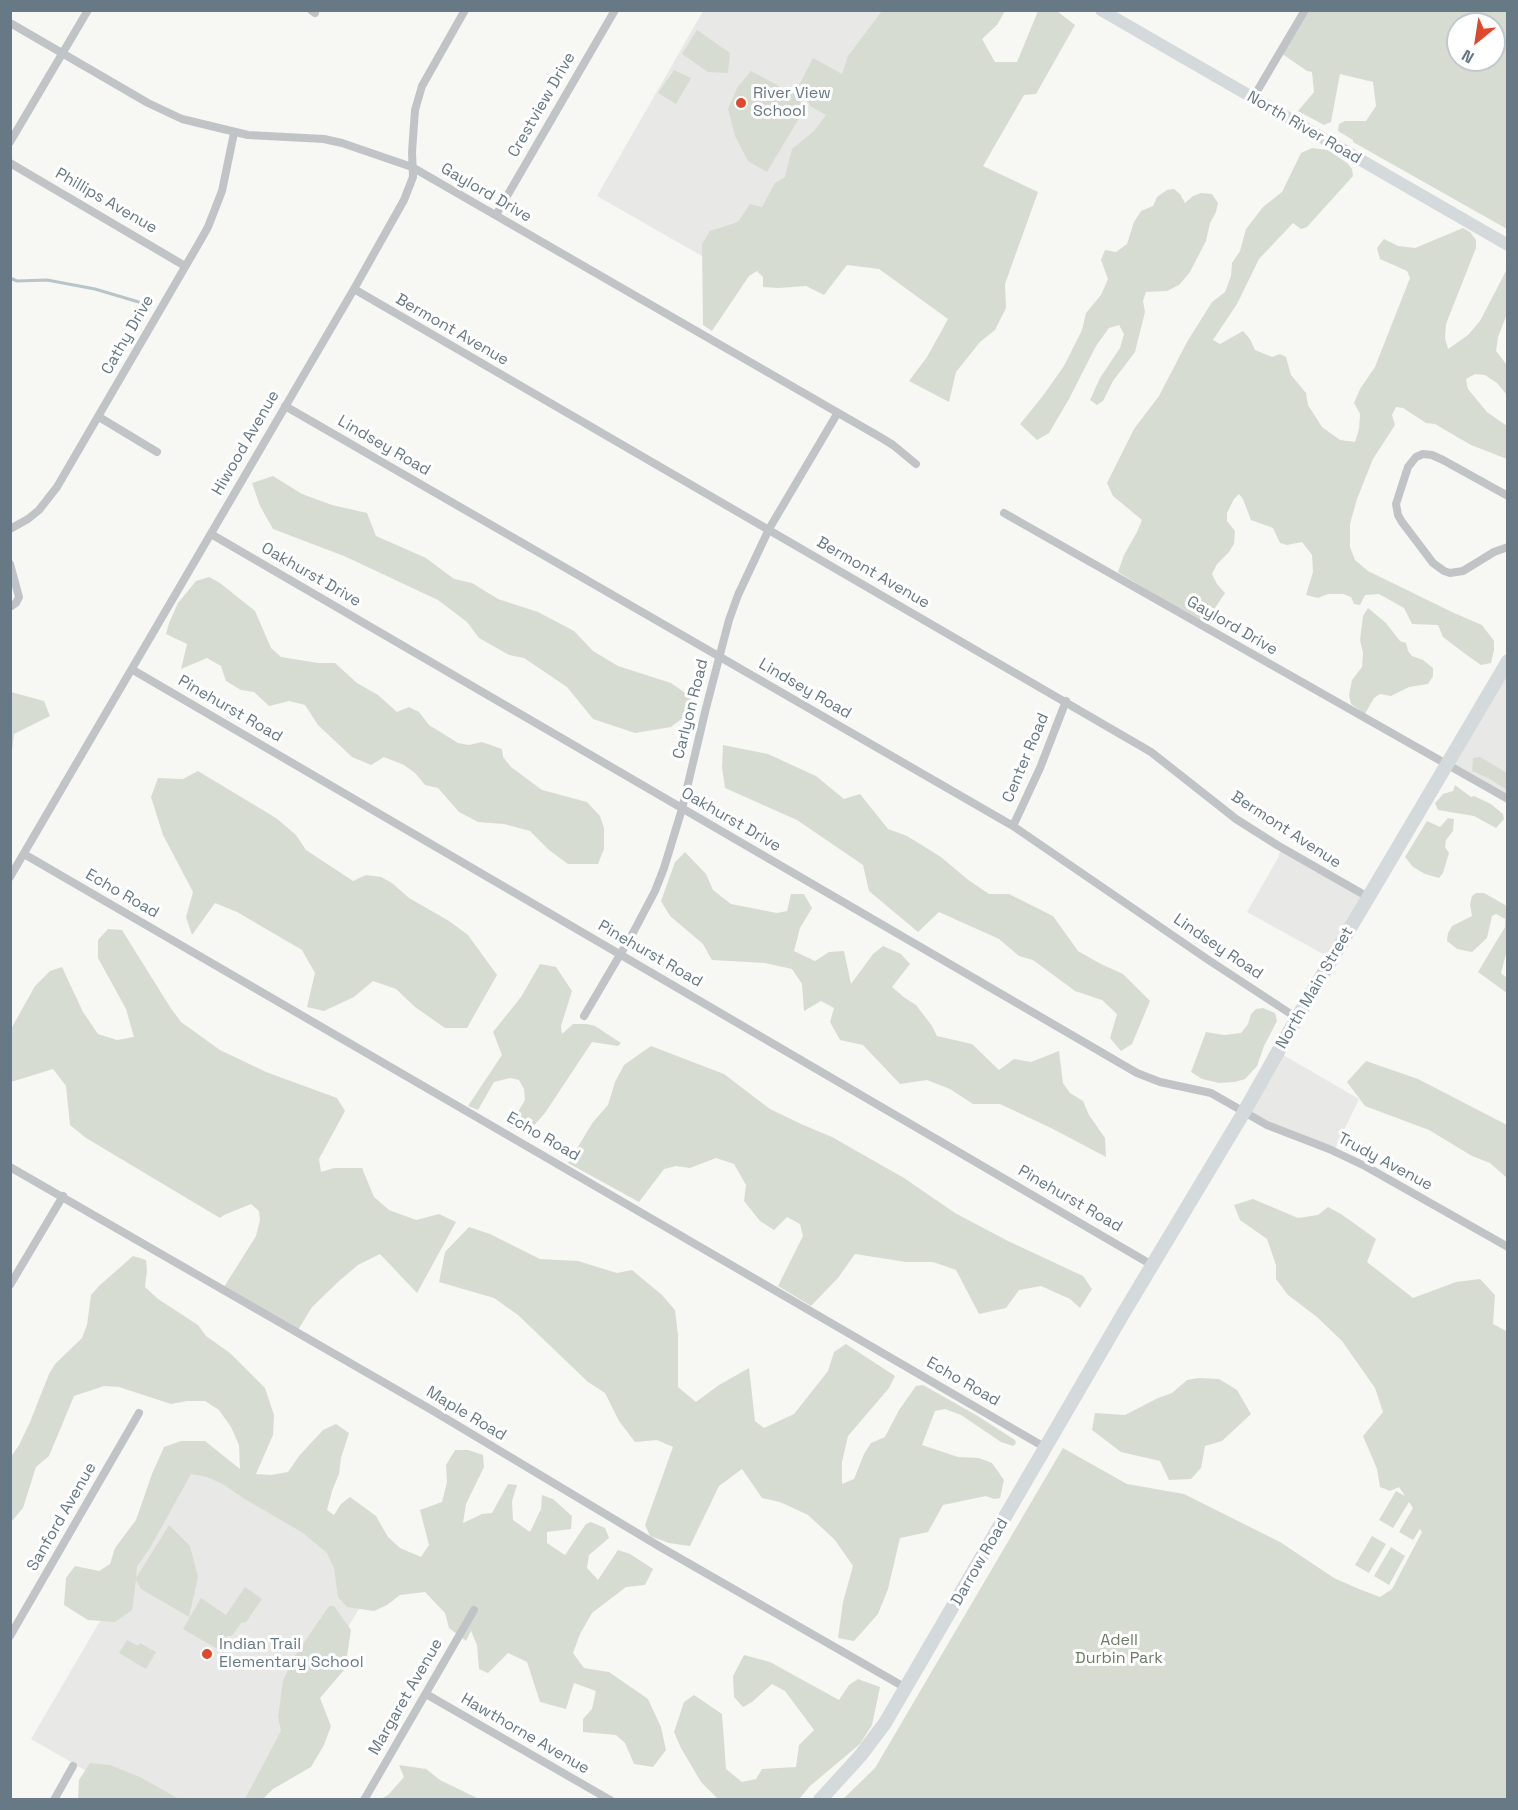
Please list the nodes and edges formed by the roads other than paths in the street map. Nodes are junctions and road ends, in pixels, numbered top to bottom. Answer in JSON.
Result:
{"nodes":[{"id":1,"x":88,"y":10,"type":"edge"},
{"id":2,"x":465,"y":10,"type":"edge"},
{"id":3,"x":615,"y":10,"type":"edge"},
{"id":4,"x":1101,"y":10,"type":"edge"},
{"id":5,"x":1305,"y":10,"type":"edge"},
{"id":6,"x":12,"y":24,"type":"dead end"},
{"id":7,"x":63,"y":54,"type":"junction"},
{"id":8,"x":1253,"y":99,"type":"junction"},
{"id":9,"x":234,"y":133,"type":"junction"},
{"id":10,"x":10,"y":142,"type":"edge"},
{"id":11,"x":10,"y":163,"type":"edge"},
{"id":12,"x":412,"y":167,"type":"junction"},
{"id":13,"x":496,"y":215,"type":"junction"},
{"id":14,"x":1508,"y":245,"type":"edge"},
{"id":15,"x":185,"y":266,"type":"junction"},
{"id":16,"x":354,"y":289,"type":"junction"},
{"id":17,"x":285,"y":406,"type":"junction"},
{"id":18,"x":837,"y":414,"type":"junction"},
{"id":19,"x":99,"y":417,"type":"junction"},
{"id":20,"x":157,"y":452,"type":"dead end"},
{"id":21,"x":916,"y":464,"type":"dead end"},
{"id":22,"x":1508,"y":496,"type":"edge"},
{"id":23,"x":1004,"y":513,"type":"dead end"},
{"id":24,"x":10,"y":529,"type":"edge"},
{"id":25,"x":769,"y":529,"type":"junction"},
{"id":26,"x":211,"y":534,"type":"junction"},
{"id":27,"x":1508,"y":547,"type":"edge"},
{"id":28,"x":10,"y":564,"type":"edge"},
{"id":29,"x":10,"y":607,"type":"edge"},
{"id":30,"x":719,"y":657,"type":"junction"},
{"id":31,"x":1508,"y":661,"type":"edge"},
{"id":32,"x":133,"y":670,"type":"junction"},
{"id":33,"x":1066,"y":701,"type":"junction"},
{"id":34,"x":1445,"y":766,"type":"junction"},
{"id":35,"x":1508,"y":799,"type":"edge"},
{"id":36,"x":682,"y":809,"type":"junction"},
{"id":37,"x":1013,"y":826,"type":"junction"},
{"id":38,"x":24,"y":854,"type":"junction"},
{"id":39,"x":10,"y":877,"type":"edge"},
{"id":40,"x":1368,"y":897,"type":"junction"},
{"id":41,"x":621,"y":954,"type":"junction"},
{"id":42,"x":584,"y":1016,"type":"dead end"},
{"id":43,"x":1297,"y":1017,"type":"junction"},
{"id":44,"x":1244,"y":1112,"type":"junction"},
{"id":45,"x":10,"y":1167,"type":"edge"},
{"id":46,"x":63,"y":1196,"type":"junction"},
{"id":47,"x":1508,"y":1247,"type":"edge"},
{"id":48,"x":1152,"y":1264,"type":"junction"},
{"id":49,"x":10,"y":1285,"type":"edge"},
{"id":50,"x":1123,"y":1314,"type":"joint"},
{"id":51,"x":139,"y":1413,"type":"dead end"},
{"id":52,"x":1046,"y":1448,"type":"junction"},
{"id":53,"x":474,"y":1610,"type":"dead end"},
{"id":54,"x":10,"y":1636,"type":"edge"},
{"id":55,"x":906,"y":1688,"type":"junction"},
{"id":56,"x":426,"y":1694,"type":"junction"},
{"id":57,"x":73,"y":1766,"type":"dead end"},
{"id":58,"x":54,"y":1800,"type":"edge"},
{"id":59,"x":364,"y":1800,"type":"edge"},
{"id":60,"x":610,"y":1800,"type":"edge"},
{"id":61,"x":820,"y":1800,"type":"edge"}],
"edges":[{"from":1,"to":7,"type":"street"},
{"from":2,"to":12,"type":"street","name":"Hiwood Avenue"},
{"from":3,"to":13,"type":"street","name":"Crestview Drive"},
{"from":4,"to":8,"type":"street","name":"North River Road"},
{"from":5,"to":8,"type":"street"},
{"from":6,"to":7,"type":"street","name":"Gaylord Drive"},
{"from":7,"to":9,"type":"street","name":"Gaylord Drive"},
{"from":7,"to":10,"type":"street"},
{"from":8,"to":14,"type":"street","name":"North River Road"},
{"from":9,"to":12,"type":"street","name":"Gaylord Drive"},
{"from":9,"to":15,"type":"street","name":"Cathy Drive"},
{"from":11,"to":15,"type":"street","name":"Phillips Avenue"},
{"from":12,"to":13,"type":"street","name":"Gaylord Drive"},
{"from":12,"to":16,"type":"street","name":"Hiwood Avenue"},
{"from":13,"to":18,"type":"street","name":"Gaylord Drive"},
{"from":15,"to":19,"type":"street","name":"Cathy Drive"},
{"from":16,"to":17,"type":"street","name":"Hiwood Avenue"},
{"from":16,"to":25,"type":"street","name":"Bermont Avenue"},
{"from":17,"to":26,"type":"street","name":"Hiwood Avenue"},
{"from":17,"to":30,"type":"street","name":"Lindsey Road"},
{"from":18,"to":21,"type":"street","name":"Gaylord Drive"},
{"from":18,"to":25,"type":"street","name":"Carlyon Road"},
{"from":19,"to":20,"type":"street"},
{"from":19,"to":24,"type":"street","name":"Cathy Drive"},
{"from":22,"to":27,"type":"street"},
{"from":23,"to":34,"type":"street","name":"Gaylord Drive"},
{"from":25,"to":30,"type":"street","name":"Carlyon Road"},
{"from":25,"to":33,"type":"street","name":"Bermont Avenue"},
{"from":26,"to":32,"type":"street","name":"Hiwood Avenue"},
{"from":26,"to":36,"type":"street","name":"Oakhurst Drive"},
{"from":28,"to":29,"type":"street"},
{"from":30,"to":36,"type":"street","name":"Carlyon Road"},
{"from":30,"to":37,"type":"street","name":"Lindsey Road"},
{"from":31,"to":34,"type":"main road","name":"North Main Street"},
{"from":32,"to":38,"type":"street","name":"Hiwood Avenue"},
{"from":32,"to":41,"type":"street","name":"Pinehurst Road"},
{"from":33,"to":37,"type":"street","name":"Center Road"},
{"from":33,"to":40,"type":"street","name":"Bermont Avenue"},
{"from":34,"to":35,"type":"street","name":"Gaylord Drive"},
{"from":34,"to":40,"type":"main road","name":"North Main Street"},
{"from":36,"to":41,"type":"street","name":"Carlyon Road"},
{"from":36,"to":44,"type":"street","name":"Oakhurst Drive"},
{"from":37,"to":43,"type":"street","name":"Lindsey Road"},
{"from":38,"to":39,"type":"street","name":"Hiwood Avenue"},
{"from":38,"to":52,"type":"street","name":"Echo Road"},
{"from":40,"to":43,"type":"main road","name":"North Main Street"},
{"from":41,"to":42,"type":"street","name":"Carlyon Road"},
{"from":41,"to":48,"type":"street","name":"Pinehurst Road"},
{"from":43,"to":44,"type":"main road","name":"North Main Street"},
{"from":44,"to":47,"type":"street","name":"Trudy Avenue"},
{"from":44,"to":48,"type":"main road","name":"North Main Street"},
{"from":45,"to":46,"type":"street","name":"Maple Road"},
{"from":46,"to":49,"type":"street"},
{"from":46,"to":55,"type":"street","name":"Maple Road"},
{"from":48,"to":50,"type":"main road","name":"North Main Street"},
{"from":50,"to":52,"type":"main road","name":"Darrow Road"},
{"from":51,"to":54,"type":"street","name":"Sanford Avenue"},
{"from":52,"to":55,"type":"main road","name":"Darrow Road"},
{"from":53,"to":56,"type":"street","name":"Margaret Avenue"},
{"from":55,"to":61,"type":"main road","name":"Darrow Road"},
{"from":56,"to":59,"type":"street","name":"Margaret Avenue"},
{"from":56,"to":60,"type":"street","name":"Hawthorne Avenue"},
{"from":57,"to":58,"type":"street"}]}
